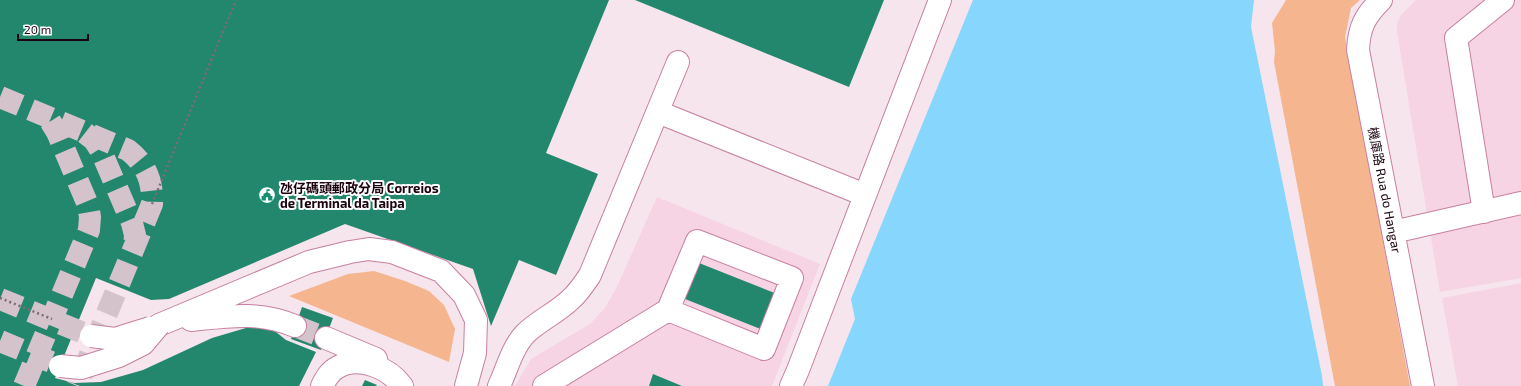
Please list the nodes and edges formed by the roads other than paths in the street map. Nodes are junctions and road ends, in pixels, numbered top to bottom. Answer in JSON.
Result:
{"nodes":[{"id":1,"x":940,"y":0,"type":"edge"},
{"id":2,"x":1381,"y":0,"type":"edge"},
{"id":3,"x":1503,"y":0,"type":"edge"},
{"id":4,"x":678,"y":62,"type":"dead end"},
{"id":5,"x":658,"y":112,"type":"junction"},
{"id":6,"x":865,"y":195,"type":"junction"},
{"id":7,"x":1521,"y":203,"type":"edge"},
{"id":8,"x":1484,"y":212,"type":"junction"},
{"id":9,"x":1394,"y":232,"type":"junction"},
{"id":10,"x":668,"y":310,"type":"junction"},
{"id":11,"x":163,"y":324,"type":"junction"},
{"id":12,"x":296,"y":326,"type":"tunnel mouth"},
{"id":13,"x":91,"y":336,"type":"tunnel mouth"},
{"id":14,"x":326,"y":338,"type":"tunnel mouth"},
{"id":15,"x":60,"y":366,"type":"tunnel mouth"},
{"id":16,"x":328,"y":381,"type":"edge"},
{"id":17,"x":402,"y":386,"type":"edge"},
{"id":18,"x":406,"y":386,"type":"edge"},
{"id":19,"x":466,"y":386,"type":"edge"},
{"id":20,"x":499,"y":386,"type":"edge"},
{"id":21,"x":544,"y":386,"type":"edge"},
{"id":22,"x":791,"y":386,"type":"edge"},
{"id":23,"x":1423,"y":386,"type":"edge"}],
"edges":[{"from":1,"to":6,"type":"street"},
{"from":2,"to":9,"type":"street","name":"機庫路 Rua do Hangar"},
{"from":3,"to":8,"type":"street"},
{"from":4,"to":5,"type":"street"},
{"from":5,"to":6,"type":"street"},
{"from":5,"to":20,"type":"street"},
{"from":6,"to":22,"type":"street"},
{"from":7,"to":8,"type":"street"},
{"from":8,"to":9,"type":"street"},
{"from":9,"to":23,"type":"street","name":"機庫路 Rua do Hangar"},
{"from":10,"to":10,"type":"street"},
{"from":10,"to":21,"type":"street"},
{"from":11,"to":12,"type":"street"},
{"from":11,"to":13,"type":"street","bridge":true},
{"from":11,"to":15,"type":"street","bridge":true},
{"from":11,"to":19,"type":"street"},
{"from":14,"to":18,"type":"street"},
{"from":16,"to":17,"type":"street"}]}
